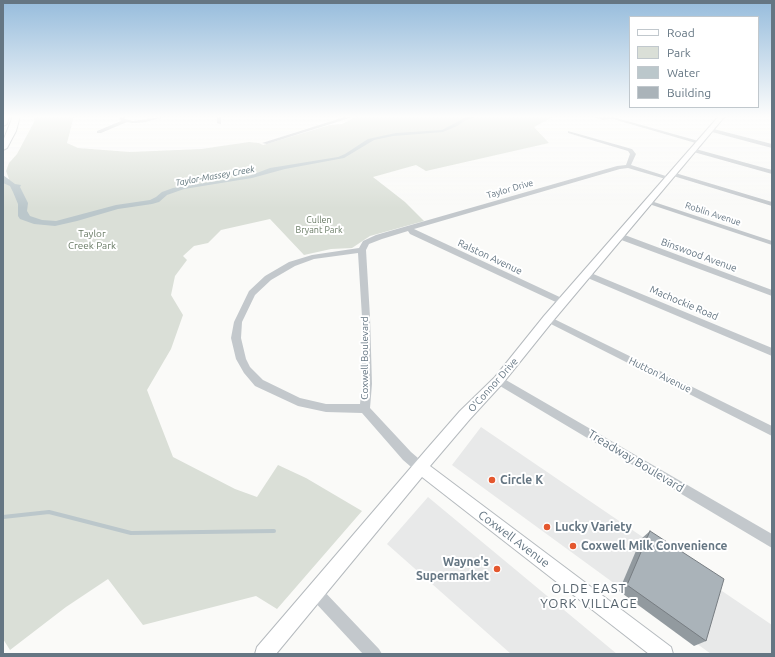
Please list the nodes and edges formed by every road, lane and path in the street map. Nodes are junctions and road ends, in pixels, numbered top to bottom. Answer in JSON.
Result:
{"nodes":[{"id":1,"x":622,"y":147,"type":"edge"},
{"id":2,"x":695,"y":147,"type":"edge"},
{"id":3,"x":692,"y":150,"type":"junction"},
{"id":4,"x":628,"y":166,"type":"junction"},
{"id":5,"x":772,"y":172,"type":"edge"},
{"id":6,"x":670,"y":176,"type":"junction"},
{"id":7,"x":648,"y":202,"type":"junction"},
{"id":8,"x":772,"y":204,"type":"edge"},
{"id":9,"x":409,"y":228,"type":"junction"},
{"id":10,"x":619,"y":236,"type":"junction"},
{"id":11,"x":772,"y":243,"type":"edge"},
{"id":12,"x":362,"y":250,"type":"junction"},
{"id":13,"x":586,"y":274,"type":"junction"},
{"id":14,"x":772,"y":293,"type":"edge"},
{"id":15,"x":563,"y":302,"type":"junction"},
{"id":16,"x":548,"y":319,"type":"junction"},
{"id":17,"x":772,"y":352,"type":"edge"},
{"id":18,"x":500,"y":380,"type":"junction"},
{"id":19,"x":365,"y":409,"type":"junction"},
{"id":20,"x":772,"y":431,"type":"edge"},
{"id":21,"x":421,"y":468,"type":"junction"},
{"id":22,"x":772,"y":542,"type":"edge"},
{"id":23,"x":316,"y":593,"type":"junction"},
{"id":24,"x":264,"y":654,"type":"edge"},
{"id":25,"x":374,"y":654,"type":"edge"},
{"id":26,"x":664,"y":654,"type":"edge"}],
"edges":[{"from":1,"to":4,"type":"street"},
{"from":2,"to":3,"type":"main road","name":"O'Connor Drive"},
{"from":3,"to":5,"type":"street"},
{"from":3,"to":6,"type":"main road","name":"O'Connor Drive"},
{"from":4,"to":6,"type":"street","name":"Taylor Drive"},
{"from":4,"to":9,"type":"street","name":"Taylor Drive"},
{"from":6,"to":7,"type":"main road","name":"O'Connor Drive"},
{"from":6,"to":8,"type":"street","name":"Taylor Drive"},
{"from":7,"to":10,"type":"main road","name":"O'Connor Drive"},
{"from":7,"to":11,"type":"street","name":"Roblin Avenue"},
{"from":9,"to":12,"type":"street","name":"Taylor Drive"},
{"from":9,"to":15,"type":"street","name":"Ralston Avenue"},
{"from":10,"to":13,"type":"main road","name":"O'Connor Drive"},
{"from":10,"to":14,"type":"street","name":"Binswood Avenue"},
{"from":12,"to":19,"type":"street","name":"Coxwell Boulevard"},
{"from":12,"to":19,"type":"street"},
{"from":13,"to":15,"type":"main road","name":"O'Connor Drive"},
{"from":13,"to":17,"type":"street","name":"Machockie Road"},
{"from":15,"to":16,"type":"main road","name":"O'Connor Drive"},
{"from":16,"to":18,"type":"main road","name":"O'Connor Drive"},
{"from":16,"to":20,"type":"street","name":"Hutton Avenue"},
{"from":18,"to":21,"type":"main road","name":"O'Connor Drive"},
{"from":18,"to":22,"type":"street","name":"Treadway Boulevard"},
{"from":19,"to":21,"type":"street","name":"Coxwell Boulevard"},
{"from":21,"to":23,"type":"main road","name":"O'Connor Drive"},
{"from":21,"to":26,"type":"main road","name":"Coxwell Avenue"},
{"from":23,"to":24,"type":"main road","name":"O'Connor Drive"},
{"from":23,"to":25,"type":"street"}]}
